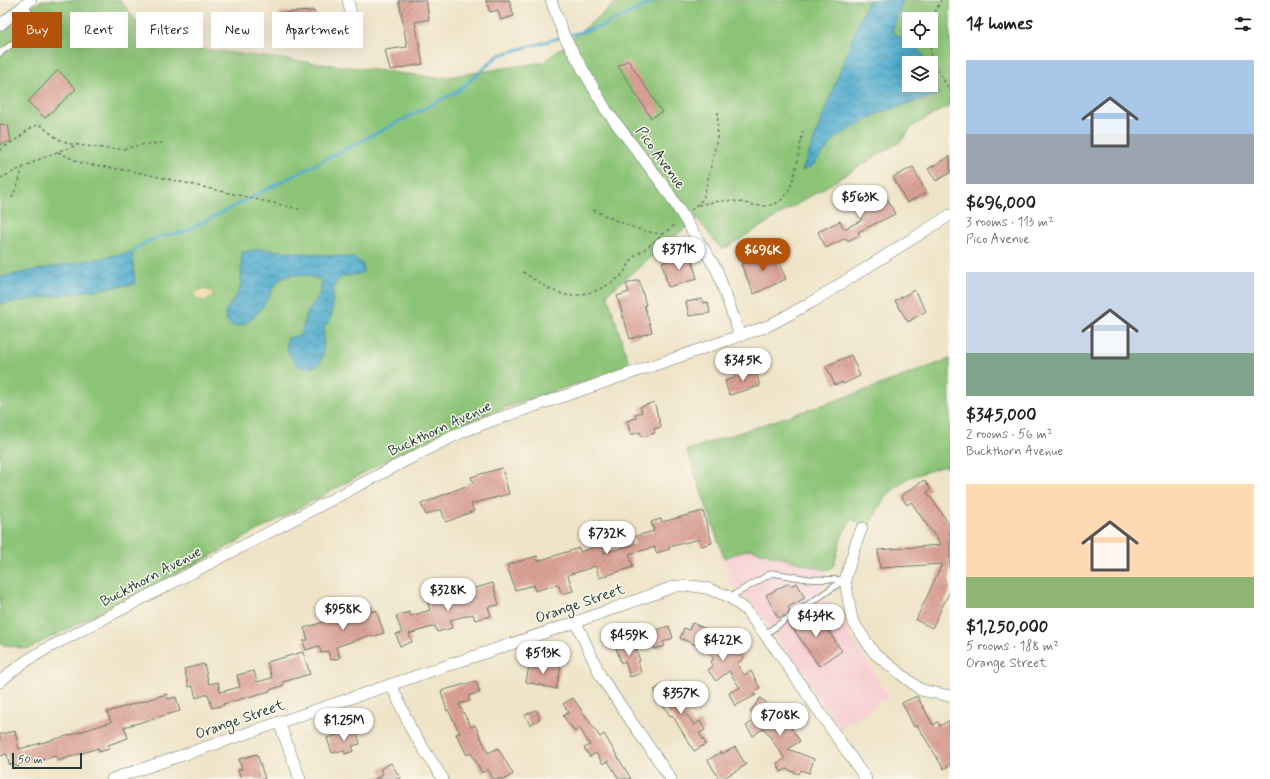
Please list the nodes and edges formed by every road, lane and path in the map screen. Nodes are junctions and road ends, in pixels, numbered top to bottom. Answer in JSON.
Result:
{"nodes":[{"id":1,"x":348,"y":0,"type":"edge"},
{"id":2,"x":551,"y":0,"type":"edge"},
{"id":3,"x":941,"y":0,"type":"edge"},
{"id":4,"x":28,"y":2,"type":"edge"},
{"id":5,"x":351,"y":12,"type":"edge"},
{"id":6,"x":935,"y":12,"type":"edge"},
{"id":7,"x":0,"y":24,"type":"edge"},
{"id":8,"x":930,"y":48,"type":"edge"},
{"id":9,"x":0,"y":53,"type":"edge"},
{"id":10,"x":950,"y":90,"type":"edge"},
{"id":11,"x":718,"y":111,"type":"dead end"},
{"id":12,"x":803,"y":130,"type":"dead end"},
{"id":13,"x":164,"y":143,"type":"dead end"},
{"id":14,"x":80,"y":145,"type":"junction"},
{"id":15,"x":0,"y":150,"type":"edge"},
{"id":16,"x":58,"y":152,"type":"junction"},
{"id":17,"x":22,"y":169,"type":"junction"},
{"id":18,"x":0,"y":178,"type":"edge"},
{"id":19,"x":12,"y":198,"type":"dead end"},
{"id":20,"x":696,"y":205,"type":"junction"},
{"id":21,"x":300,"y":209,"type":"dead end"},
{"id":22,"x":593,"y":210,"type":"dead end"},
{"id":23,"x":950,"y":215,"type":"edge"},
{"id":24,"x":684,"y":217,"type":"junction"},
{"id":25,"x":663,"y":234,"type":"junction"},
{"id":26,"x":523,"y":272,"type":"dead end"},
{"id":27,"x":740,"y":336,"type":"junction"},
{"id":28,"x":862,"y":528,"type":"dead end"},
{"id":29,"x":845,"y":580,"type":"junction"},
{"id":30,"x":730,"y":597,"type":"junction"},
{"id":31,"x":576,"y":622,"type":"junction"},
{"id":32,"x":765,"y":634,"type":"junction"},
{"id":33,"x":0,"y":682,"type":"edge"},
{"id":34,"x":391,"y":684,"type":"junction"},
{"id":35,"x":950,"y":696,"type":"edge"},
{"id":36,"x":279,"y":722,"type":"junction"},
{"id":37,"x":112,"y":779,"type":"edge"},
{"id":38,"x":300,"y":779,"type":"edge"},
{"id":39,"x":443,"y":779,"type":"edge"},
{"id":40,"x":671,"y":779,"type":"edge"},
{"id":41,"x":866,"y":779,"type":"edge"}],
"edges":[{"from":1,"to":5,"type":"street"},
{"from":2,"to":24,"type":"street","name":"Pico Avenue"},
{"from":3,"to":6,"type":"path"},
{"from":4,"to":7,"type":"street"},
{"from":4,"to":9,"type":"lane"},
{"from":8,"to":10,"type":"path"},
{"from":11,"to":20,"type":"path"},
{"from":12,"to":20,"type":"path"},
{"from":13,"to":14,"type":"path"},
{"from":14,"to":15,"type":"path"},
{"from":14,"to":16,"type":"path"},
{"from":16,"to":17,"type":"path"},
{"from":16,"to":21,"type":"path"},
{"from":17,"to":18,"type":"path"},
{"from":17,"to":19,"type":"path"},
{"from":20,"to":24,"type":"path"},
{"from":22,"to":25,"type":"path"},
{"from":23,"to":27,"type":"street","name":"Buckthorn Avenue"},
{"from":24,"to":25,"type":"path"},
{"from":24,"to":27,"type":"street","name":"Pico Avenue"},
{"from":25,"to":26,"type":"path"},
{"from":27,"to":33,"type":"street","name":"Buckthorn Avenue"},
{"from":28,"to":29,"type":"street"},
{"from":29,"to":30,"type":"lane"},
{"from":29,"to":32,"type":"lane"},
{"from":29,"to":35,"type":"street"},
{"from":30,"to":31,"type":"street","name":"Orange Street"},
{"from":30,"to":32,"type":"street","name":"Orange Street"},
{"from":31,"to":34,"type":"street","name":"Orange Street"},
{"from":31,"to":40,"type":"street"},
{"from":32,"to":41,"type":"street","name":"Orange Street"},
{"from":34,"to":36,"type":"street","name":"Orange Street"},
{"from":34,"to":39,"type":"street"},
{"from":36,"to":37,"type":"street","name":"Orange Street"},
{"from":36,"to":38,"type":"street"}]}
